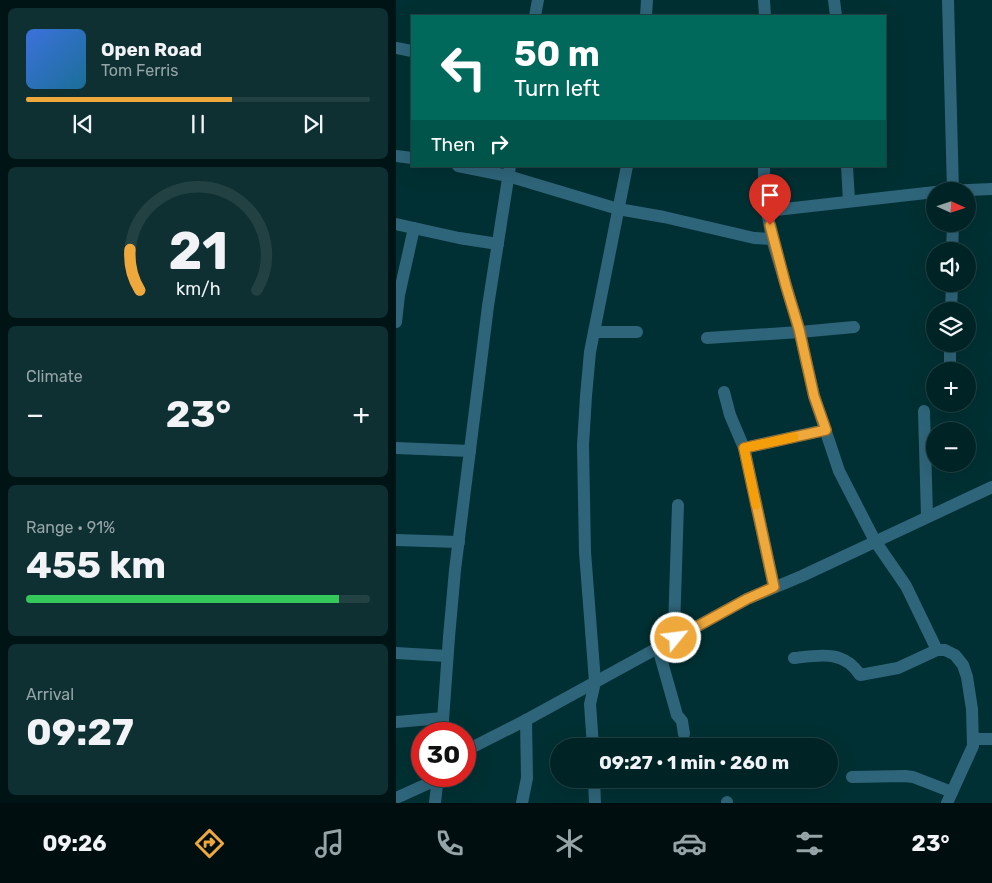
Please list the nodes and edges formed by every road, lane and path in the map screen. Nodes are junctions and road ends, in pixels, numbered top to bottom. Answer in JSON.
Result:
{"nodes":[{"id":1,"x":538,"y":0,"type":"edge"},
{"id":2,"x":647,"y":0,"type":"edge"},
{"id":3,"x":764,"y":0,"type":"edge"},
{"id":4,"x":834,"y":0,"type":"edge"},
{"id":5,"x":948,"y":0,"type":"edge"},
{"id":6,"x":535,"y":15,"type":"edge"},
{"id":7,"x":646,"y":15,"type":"edge"},
{"id":8,"x":765,"y":15,"type":"edge"},
{"id":9,"x":836,"y":15,"type":"edge"},
{"id":10,"x":396,"y":48,"type":"edge"},
{"id":11,"x":411,"y":51,"type":"edge"},
{"id":12,"x":396,"y":156,"type":"edge"},
{"id":13,"x":411,"y":158,"type":"edge"},
{"id":14,"x":468,"y":167,"type":"edge"},
{"id":15,"x":626,"y":167,"type":"edge"},
{"id":16,"x":764,"y":167,"type":"edge"},
{"id":17,"x":847,"y":167,"type":"edge"},
{"id":18,"x":509,"y":171,"type":"edge"},
{"id":19,"x":953,"y":182,"type":"edge"},
{"id":20,"x":992,"y":189,"type":"edge"},
{"id":21,"x":976,"y":190,"type":"edge"},
{"id":22,"x":926,"y":193,"type":"edge"},
{"id":23,"x":849,"y":201,"type":"junction"},
{"id":24,"x":618,"y":209,"type":"junction"},
{"id":25,"x":767,"y":211,"type":"junction"},
{"id":26,"x":396,"y":224,"type":"edge"},
{"id":27,"x":414,"y":228,"type":"junction"},
{"id":28,"x":772,"y":240,"type":"junction"},
{"id":29,"x":498,"y":244,"type":"junction"},
{"id":30,"x":396,"y":322,"type":"edge"},
{"id":31,"x":854,"y":327,"type":"dead end"},
{"id":32,"x":594,"y":332,"type":"junction"},
{"id":33,"x":637,"y":332,"type":"dead end"},
{"id":34,"x":800,"y":332,"type":"junction"},
{"id":35,"x":706,"y":338,"type":"dead end"},
{"id":36,"x":724,"y":392,"type":"dead end"},
{"id":37,"x":924,"y":411,"type":"dead end"},
{"id":38,"x":826,"y":430,"type":"junction"},
{"id":39,"x":396,"y":448,"type":"edge"},
{"id":40,"x":744,"y":448,"type":"junction"},
{"id":41,"x":470,"y":451,"type":"junction"},
{"id":42,"x":992,"y":487,"type":"edge"},
{"id":43,"x":678,"y":505,"type":"dead end"},
{"id":44,"x":927,"y":516,"type":"junction"},
{"id":45,"x":396,"y":540,"type":"edge"},
{"id":46,"x":875,"y":541,"type":"junction"},
{"id":47,"x":459,"y":542,"type":"junction"},
{"id":48,"x":774,"y":587,"type":"junction"},
{"id":49,"x":676,"y":638,"type":"junction"},
{"id":50,"x":658,"y":648,"type":"junction"},
{"id":51,"x":937,"y":650,"type":"junction"},
{"id":52,"x":396,"y":653,"type":"edge"},
{"id":53,"x":447,"y":656,"type":"junction"},
{"id":54,"x":794,"y":658,"type":"dead end"},
{"id":55,"x":595,"y":682,"type":"junction"},
{"id":56,"x":443,"y":718,"type":"junction"},
{"id":57,"x":526,"y":720,"type":"junction"},
{"id":58,"x":396,"y":722,"type":"edge"},
{"id":59,"x":443,"y":722,"type":"edge"},
{"id":60,"x":684,"y":734,"type":"dead end"},
{"id":61,"x":592,"y":738,"type":"edge"},
{"id":62,"x":973,"y":739,"type":"junction"},
{"id":63,"x":992,"y":739,"type":"edge"},
{"id":64,"x":476,"y":745,"type":"edge"},
{"id":65,"x":852,"y":777,"type":"dead end"},
{"id":66,"x":419,"y":787,"type":"edge"},
{"id":67,"x":437,"y":787,"type":"edge"},
{"id":68,"x":594,"y":788,"type":"edge"},
{"id":69,"x":396,"y":798,"type":"edge"},
{"id":70,"x":949,"y":798,"type":"edge"},
{"id":71,"x":435,"y":803,"type":"edge"},
{"id":72,"x":522,"y":803,"type":"edge"},
{"id":73,"x":595,"y":803,"type":"edge"}],
"edges":[{"from":1,"to":6,"type":"street"},
{"from":2,"to":7,"type":"street"},
{"from":3,"to":8,"type":"street"},
{"from":4,"to":9,"type":"street"},
{"from":5,"to":19,"type":"street"},
{"from":10,"to":11,"type":"street"},
{"from":12,"to":13,"type":"street"},
{"from":14,"to":18,"type":"street"},
{"from":15,"to":24,"type":"street"},
{"from":16,"to":25,"type":"street"},
{"from":17,"to":23,"type":"street"},
{"from":18,"to":24,"type":"street"},
{"from":18,"to":29,"type":"street"},
{"from":20,"to":21,"type":"street"},
{"from":22,"to":23,"type":"street"},
{"from":23,"to":25,"type":"street"},
{"from":24,"to":28,"type":"street"},
{"from":24,"to":32,"type":"street"},
{"from":25,"to":28,"type":"street"},
{"from":26,"to":27,"type":"street"},
{"from":27,"to":29,"type":"street"},
{"from":27,"to":30,"type":"street"},
{"from":28,"to":34,"type":"street"},
{"from":29,"to":41,"type":"street"},
{"from":31,"to":34,"type":"street"},
{"from":32,"to":33,"type":"street"},
{"from":32,"to":55,"type":"street"},
{"from":34,"to":35,"type":"street"},
{"from":34,"to":38,"type":"street"},
{"from":36,"to":40,"type":"street"},
{"from":37,"to":44,"type":"street"},
{"from":38,"to":40,"type":"street"},
{"from":38,"to":46,"type":"street"},
{"from":39,"to":41,"type":"street"},
{"from":40,"to":48,"type":"street"},
{"from":41,"to":47,"type":"street"},
{"from":42,"to":44,"type":"street"},
{"from":43,"to":49,"type":"street"},
{"from":44,"to":46,"type":"street"},
{"from":45,"to":47,"type":"street"},
{"from":46,"to":48,"type":"street"},
{"from":46,"to":51,"type":"street"},
{"from":47,"to":53,"type":"street"},
{"from":48,"to":49,"type":"street"},
{"from":49,"to":50,"type":"street"},
{"from":50,"to":55,"type":"street"},
{"from":50,"to":60,"type":"street"},
{"from":51,"to":54,"type":"street"},
{"from":51,"to":62,"type":"street"},
{"from":52,"to":53,"type":"street"},
{"from":53,"to":56,"type":"street"},
{"from":55,"to":57,"type":"street"},
{"from":55,"to":61,"type":"street"},
{"from":56,"to":58,"type":"street"},
{"from":56,"to":59,"type":"street"},
{"from":57,"to":64,"type":"street"},
{"from":57,"to":72,"type":"street"},
{"from":62,"to":63,"type":"street"},
{"from":62,"to":70,"type":"street"},
{"from":65,"to":70,"type":"street"},
{"from":66,"to":69,"type":"street"},
{"from":67,"to":71,"type":"street"},
{"from":68,"to":73,"type":"street"}]}
